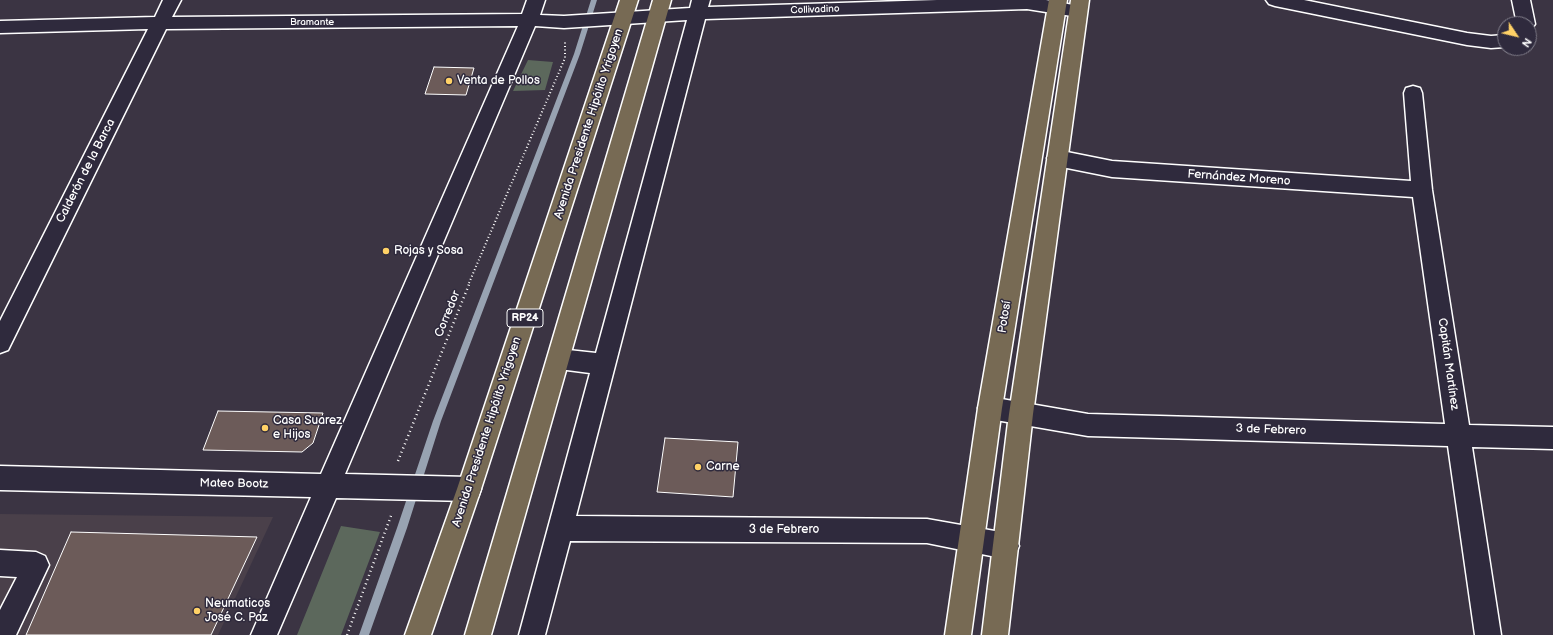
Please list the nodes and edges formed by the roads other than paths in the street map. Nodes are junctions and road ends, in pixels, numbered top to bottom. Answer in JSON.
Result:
{"nodes":[{"id":1,"x":172,"y":0,"type":"edge"},
{"id":2,"x":536,"y":0,"type":"edge"},
{"id":3,"x":1275,"y":0,"type":"edge"},
{"id":4,"x":1521,"y":0,"type":"edge"},
{"id":5,"x":1057,"y":3,"type":"edge"},
{"id":6,"x":1079,"y":5,"type":"edge"},
{"id":7,"x":699,"y":7,"type":"edge"},
{"id":8,"x":660,"y":8,"type":"edge"},
{"id":9,"x":627,"y":9,"type":"edge"},
{"id":10,"x":1524,"y":16,"type":"edge"},
{"id":11,"x":529,"y":20,"type":"junction"},
{"id":12,"x":161,"y":23,"type":"junction"},
{"id":13,"x":0,"y":27,"type":"edge"},
{"id":14,"x":1497,"y":42,"type":"edge"},
{"id":15,"x":1413,"y":93,"type":"dead end"},
{"id":16,"x":1057,"y":158,"type":"junction"},
{"id":17,"x":1422,"y":190,"type":"junction"},
{"id":18,"x":0,"y":343,"type":"edge"},
{"id":19,"x":559,"y":359,"type":"junction"},
{"id":20,"x":604,"y":364,"type":"junction"},
{"id":21,"x":990,"y":408,"type":"junction"},
{"id":22,"x":1021,"y":414,"type":"junction"},
{"id":23,"x":1458,"y":435,"type":"junction"},
{"id":24,"x":1553,"y":438,"type":"edge"},
{"id":25,"x":0,"y":478,"type":"edge"},
{"id":26,"x":328,"y":486,"type":"junction"},
{"id":27,"x":469,"y":489,"type":"junction"},
{"id":28,"x":561,"y":528,"type":"junction"},
{"id":29,"x":971,"y":539,"type":"junction"},
{"id":30,"x":1006,"y":546,"type":"junction"},
{"id":31,"x":0,"y":563,"type":"edge"},
{"id":32,"x":2,"y":635,"type":"edge"},
{"id":33,"x":264,"y":635,"type":"edge"},
{"id":34,"x":418,"y":635,"type":"edge"},
{"id":35,"x":478,"y":635,"type":"edge"},
{"id":36,"x":532,"y":635,"type":"edge"},
{"id":37,"x":958,"y":635,"type":"edge"},
{"id":38,"x":996,"y":635,"type":"edge"},
{"id":39,"x":1488,"y":635,"type":"edge"}],
"edges":[{"from":1,"to":12,"type":"street","name":"Calderón de la Barca"},
{"from":2,"to":11,"type":"street"},
{"from":3,"to":14,"type":"street"},
{"from":4,"to":10,"type":"street"},
{"from":5,"to":6,"type":"street","name":"Collivadino"},
{"from":5,"to":7,"type":"street","name":"Collivadino"},
{"from":5,"to":21,"type":"main road","name":"Potosí"},
{"from":6,"to":16,"type":"main road"},
{"from":7,"to":8,"type":"street","name":"Collivadino"},
{"from":7,"to":20,"type":"street"},
{"from":8,"to":9,"type":"street","name":"Collivadino"},
{"from":8,"to":19,"type":"main road"},
{"from":9,"to":11,"type":"street","name":"Bramante"},
{"from":9,"to":27,"type":"main road","name":"Avenida Presidente Hipólito Yrigoyen","number":"RP24"},
{"from":11,"to":12,"type":"street","name":"Bramante"},
{"from":11,"to":26,"type":"street"},
{"from":12,"to":13,"type":"street","name":"Bramante"},
{"from":12,"to":18,"type":"street","name":"Calderón de la Barca"},
{"from":15,"to":17,"type":"street","name":"Capitán Martínez"},
{"from":16,"to":17,"type":"street","name":"Fernández Moreno"},
{"from":16,"to":22,"type":"main road"},
{"from":17,"to":23,"type":"street","name":"Capitán Martínez"},
{"from":19,"to":20,"type":"street"},
{"from":19,"to":35,"type":"main road"},
{"from":20,"to":28,"type":"street"},
{"from":21,"to":22,"type":"street","name":"3 de Febrero"},
{"from":21,"to":29,"type":"main road","name":"Potosí"},
{"from":22,"to":23,"type":"street","name":"3 de Febrero"},
{"from":22,"to":30,"type":"main road"},
{"from":23,"to":24,"type":"street","name":"3 de Febrero"},
{"from":23,"to":39,"type":"street","name":"Capitán Martínez"},
{"from":25,"to":26,"type":"street","name":"Mateo Bootz"},
{"from":26,"to":27,"type":"street","name":"Mateo Bootz"},
{"from":26,"to":33,"type":"street"},
{"from":27,"to":34,"type":"main road","name":"Avenida Presidente Hipólito Yrigoyen","number":"RP24"},
{"from":28,"to":29,"type":"street","name":"3 de Febrero"},
{"from":28,"to":36,"type":"street"},
{"from":29,"to":30,"type":"street","name":"3 de Febrero"},
{"from":29,"to":37,"type":"main road","name":"Potosí"},
{"from":30,"to":38,"type":"main road"},
{"from":31,"to":32,"type":"street"}]}
